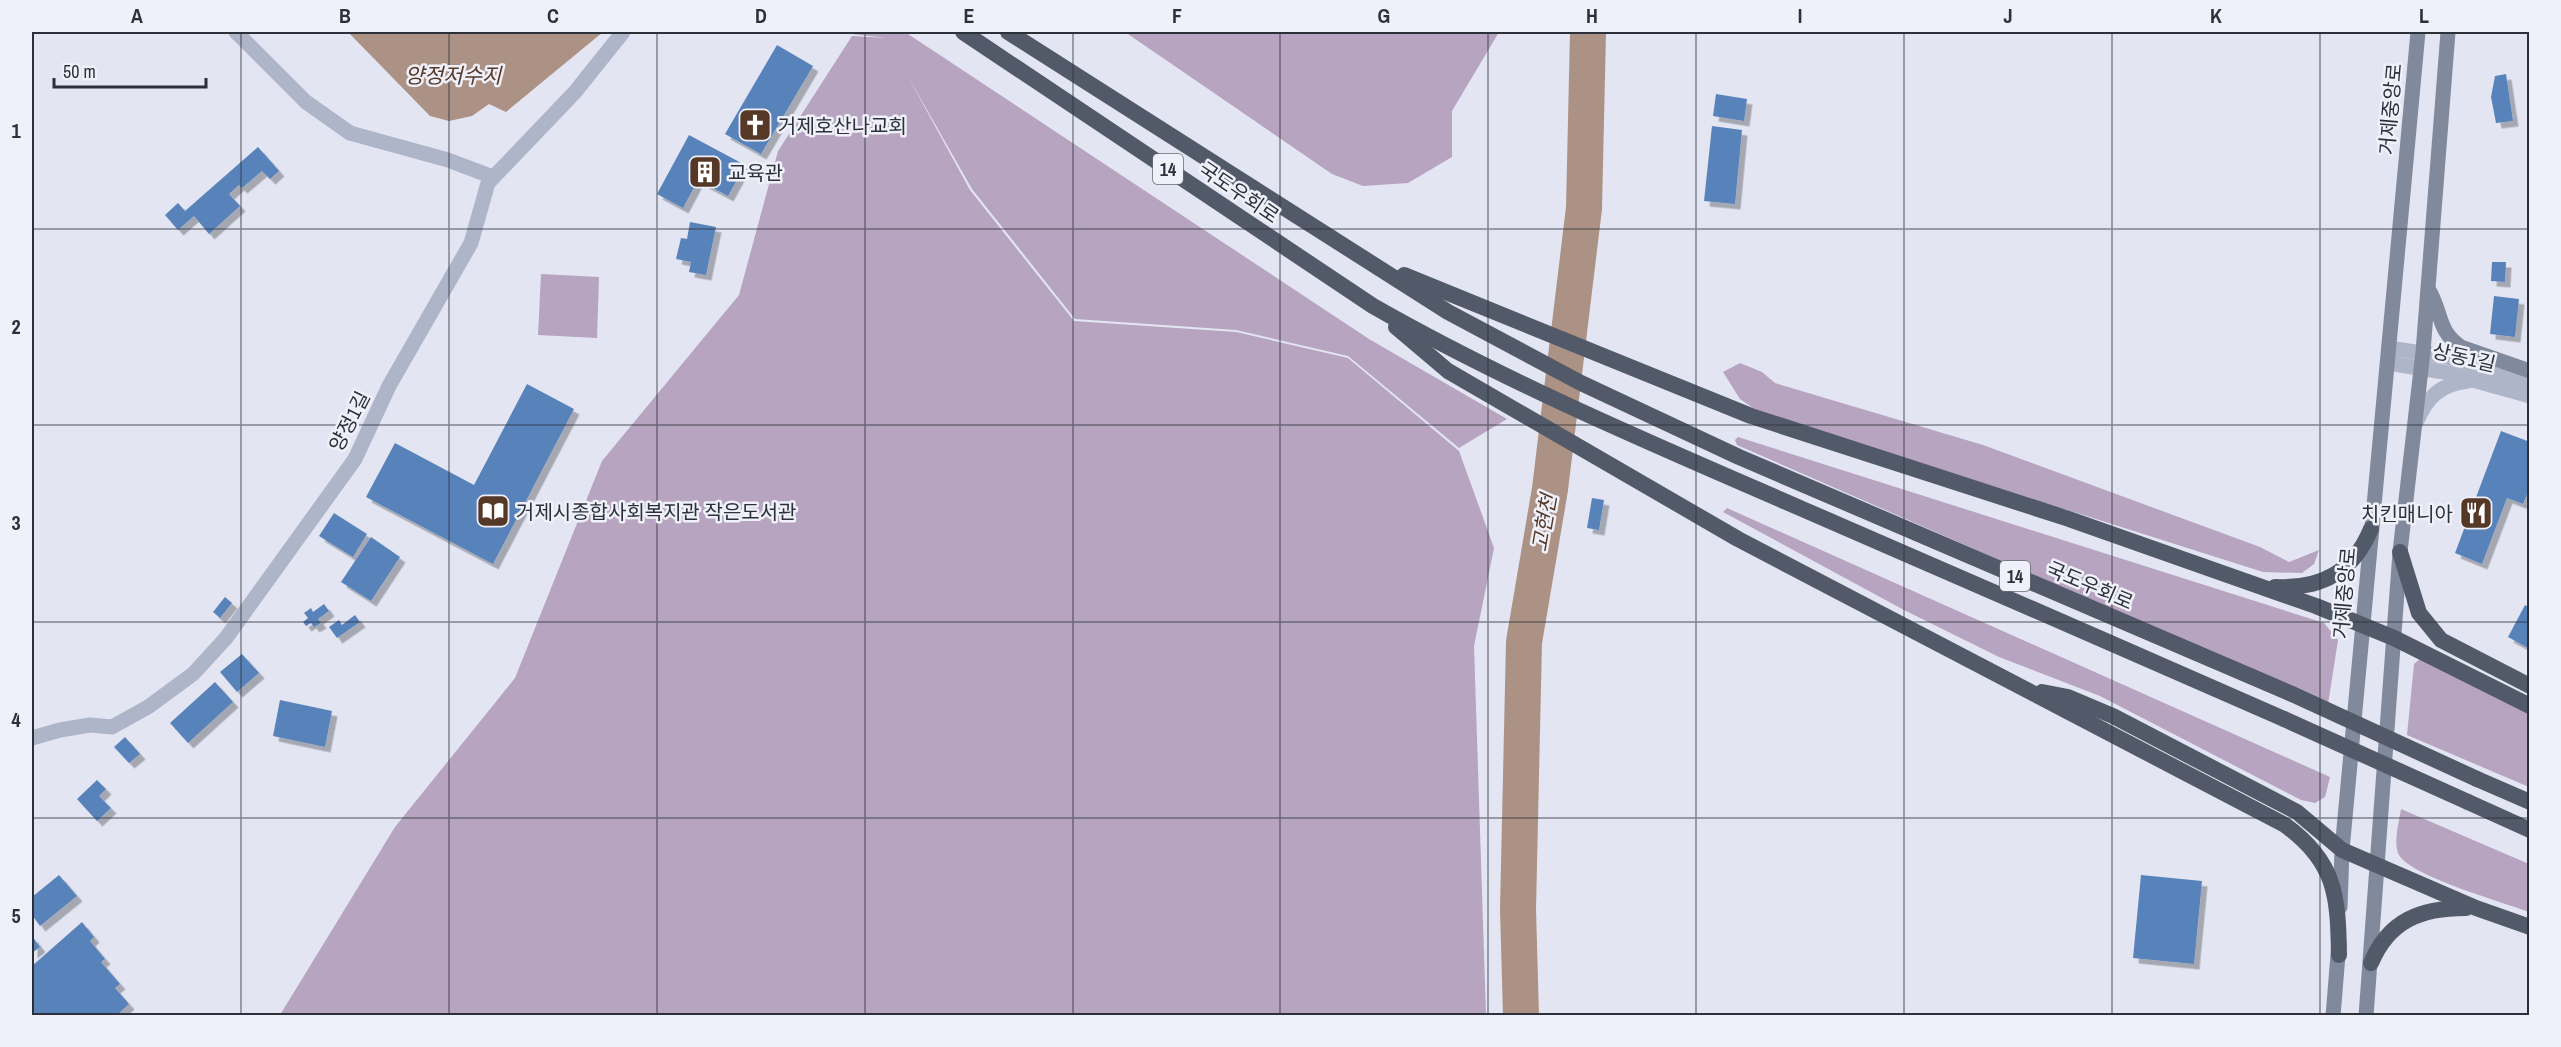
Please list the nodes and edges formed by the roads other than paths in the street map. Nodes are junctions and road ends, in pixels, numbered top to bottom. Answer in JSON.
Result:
{"nodes":[{"id":1,"x":236,"y":32,"type":"edge"},
{"id":2,"x":623,"y":32,"type":"edge"},
{"id":3,"x":963,"y":32,"type":"edge"},
{"id":4,"x":1008,"y":32,"type":"edge"},
{"id":5,"x":2418,"y":32,"type":"edge"},
{"id":6,"x":2448,"y":32,"type":"edge"},
{"id":7,"x":494,"y":177,"type":"junction"},
{"id":8,"x":1381,"y":267,"type":"junction"},
{"id":9,"x":2429,"y":289,"type":"junction"},
{"id":10,"x":1373,"y":306,"type":"junction"},
{"id":11,"x":2423,"y":352,"type":"junction"},
{"id":12,"x":2388,"y":356,"type":"junction"},
{"id":13,"x":2421,"y":368,"type":"junction"},
{"id":14,"x":2529,"y":371,"type":"edge"},
{"id":15,"x":2478,"y":380,"type":"junction"},
{"id":16,"x":2529,"y":383,"type":"edge"},
{"id":17,"x":2529,"y":396,"type":"edge"},
{"id":18,"x":2413,"y":432,"type":"junction"},
{"id":19,"x":2371,"y":529,"type":"junction"},
{"id":20,"x":2400,"y":552,"type":"junction"},
{"id":21,"x":2256,"y":586,"type":"junction"},
{"id":22,"x":2362,"y":626,"type":"junction"},
{"id":23,"x":2394,"y":638,"type":"junction"},
{"id":24,"x":2529,"y":686,"type":"edge"},
{"id":25,"x":2023,"y":688,"type":"junction"},
{"id":26,"x":2529,"y":706,"type":"edge"},
{"id":27,"x":32,"y":738,"type":"edge"},
{"id":28,"x":2529,"y":802,"type":"edge"},
{"id":29,"x":2529,"y":830,"type":"edge"},
{"id":30,"x":2342,"y":850,"type":"junction"},
{"id":31,"x":2378,"y":867,"type":"junction"},
{"id":32,"x":2476,"y":908,"type":"junction"},
{"id":33,"x":2529,"y":927,"type":"edge"},
{"id":34,"x":2339,"y":955,"type":"junction"},
{"id":35,"x":2371,"y":963,"type":"junction"},
{"id":36,"x":2333,"y":1016,"type":"edge"},
{"id":37,"x":2366,"y":1016,"type":"edge"}],
"edges":[{"from":1,"to":7,"type":"street"},
{"from":2,"to":7,"type":"street","name":"양정1길"},
{"from":3,"to":10,"type":"highway","name":"국도우회로","number":"14"},
{"from":4,"to":8,"type":"highway","name":"국도우회로","number":"14"},
{"from":5,"to":12,"type":"main road","name":"거제중앙로"},
{"from":6,"to":9,"type":"main road"},
{"from":7,"to":27,"type":"street","name":"양정1길"},
{"from":8,"to":21,"type":"highway"},
{"from":8,"to":28,"type":"highway","name":"국도우회로","number":"14","bridge":true},
{"from":9,"to":11,"type":"main road"},
{"from":9,"to":14,"type":"main road"},
{"from":10,"to":25,"type":"highway"},
{"from":10,"to":29,"type":"highway","number":"14","bridge":true},
{"from":11,"to":12,"type":"street","name":"상동1길"},
{"from":11,"to":13,"type":"main road"},
{"from":11,"to":16,"type":"street","name":"상동1길"},
{"from":12,"to":13,"type":"street","name":"상동1길"},
{"from":12,"to":19,"type":"main road","name":"거제중앙로"},
{"from":13,"to":15,"type":"street","name":"상동1길"},
{"from":13,"to":18,"type":"main road"},
{"from":15,"to":17,"type":"street","name":"상동1길"},
{"from":15,"to":18,"type":"street"},
{"from":18,"to":20,"type":"main road"},
{"from":19,"to":21,"type":"highway"},
{"from":19,"to":22,"type":"main road","name":"거제중앙로"},
{"from":20,"to":23,"type":"main road"},
{"from":20,"to":24,"type":"highway"},
{"from":21,"to":22,"type":"highway"},
{"from":22,"to":23,"type":"highway"},
{"from":22,"to":30,"type":"main road","name":"거제중앙로"},
{"from":23,"to":26,"type":"highway"},
{"from":23,"to":31,"type":"main road"},
{"from":25,"to":30,"type":"highway"},
{"from":25,"to":34,"type":"highway"},
{"from":30,"to":31,"type":"highway"},
{"from":30,"to":34,"type":"main road","name":"거제중앙로"},
{"from":31,"to":32,"type":"highway"},
{"from":31,"to":35,"type":"main road"},
{"from":32,"to":33,"type":"highway"},
{"from":32,"to":35,"type":"highway"},
{"from":34,"to":36,"type":"main road","name":"거제중앙로"},
{"from":35,"to":37,"type":"main road"}]}
